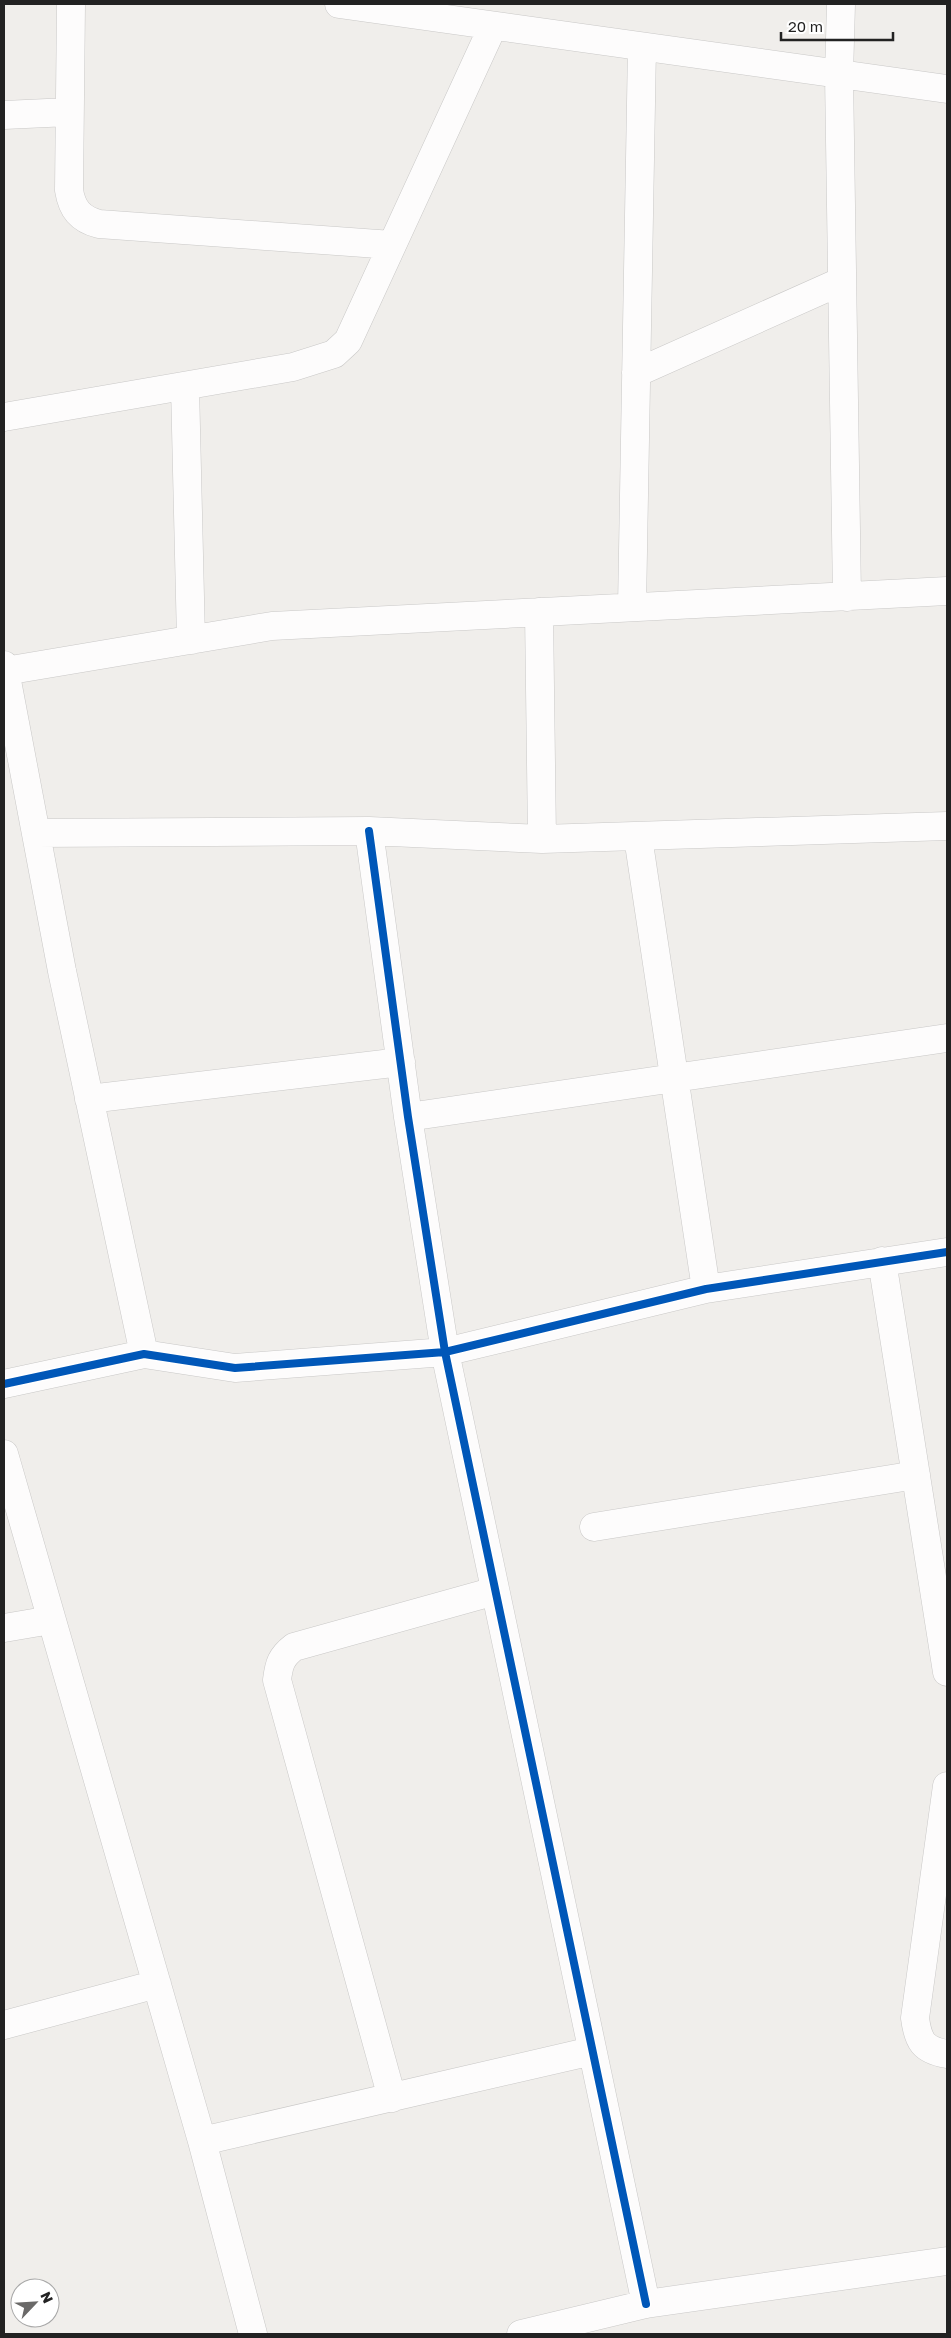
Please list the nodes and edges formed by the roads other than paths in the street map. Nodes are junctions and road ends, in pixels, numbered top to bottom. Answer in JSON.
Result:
{"nodes":[{"id":1,"x":70,"y":4,"type":"edge"},
{"id":2,"x":339,"y":4,"type":"edge"},
{"id":3,"x":841,"y":4,"type":"edge"},
{"id":4,"x":493,"y":26,"type":"junction"},
{"id":5,"x":642,"y":48,"type":"junction"},
{"id":6,"x":840,"y":75,"type":"junction"},
{"id":7,"x":947,"y":89,"type":"edge"},
{"id":8,"x":69,"y":112,"type":"junction"},
{"id":9,"x":4,"y":115,"type":"edge"},
{"id":10,"x":392,"y":245,"type":"junction"},
{"id":11,"x":842,"y":281,"type":"junction"},
{"id":12,"x":636,"y":373,"type":"junction"},
{"id":13,"x":185,"y":386,"type":"junction"},
{"id":14,"x":4,"y":417,"type":"edge"},
{"id":15,"x":947,"y":591,"type":"edge"},
{"id":16,"x":847,"y":597,"type":"junction"},
{"id":17,"x":632,"y":607,"type":"junction"},
{"id":18,"x":538,"y":612,"type":"junction"},
{"id":19,"x":191,"y":640,"type":"junction"},
{"id":20,"x":4,"y":668,"type":"edge"},
{"id":21,"x":947,"y":826,"type":"edge"},
{"id":22,"x":369,"y":831,"type":"junction"},
{"id":23,"x":36,"y":833,"type":"junction"},
{"id":24,"x":638,"y":837,"type":"junction"},
{"id":25,"x":542,"y":839,"type":"junction"},
{"id":26,"x":947,"y":1038,"type":"edge"},
{"id":27,"x":401,"y":1062,"type":"junction"},
{"id":28,"x":674,"y":1078,"type":"junction"},
{"id":29,"x":90,"y":1099,"type":"junction"},
{"id":30,"x":408,"y":1117,"type":"junction"},
{"id":31,"x":947,"y":1252,"type":"edge"},
{"id":32,"x":882,"y":1261,"type":"junction"},
{"id":33,"x":706,"y":1289,"type":"junction"},
{"id":34,"x":445,"y":1352,"type":"junction"},
{"id":35,"x":144,"y":1354,"type":"junction"},
{"id":36,"x":4,"y":1384,"type":"edge"},
{"id":37,"x":4,"y":1454,"type":"edge"},
{"id":38,"x":916,"y":1475,"type":"junction"},
{"id":39,"x":594,"y":1527,"type":"dead end"},
{"id":40,"x":495,"y":1591,"type":"junction"},
{"id":41,"x":51,"y":1620,"type":"junction"},
{"id":42,"x":4,"y":1628,"type":"edge"},
{"id":43,"x":947,"y":1672,"type":"edge"},
{"id":44,"x":947,"y":1786,"type":"edge"},
{"id":45,"x":157,"y":1984,"type":"junction"},
{"id":46,"x":4,"y":2025,"type":"edge"},
{"id":47,"x":592,"y":2051,"type":"junction"},
{"id":48,"x":947,"y":2054,"type":"edge"},
{"id":49,"x":392,"y":2098,"type":"junction"},
{"id":50,"x":202,"y":2141,"type":"junction"},
{"id":51,"x":947,"y":2261,"type":"edge"},
{"id":52,"x":646,"y":2304,"type":"junction"},
{"id":53,"x":253,"y":2334,"type":"edge"},
{"id":54,"x":521,"y":2334,"type":"edge"}],
"edges":[{"from":1,"to":8,"type":"street"},
{"from":2,"to":4,"type":"street"},
{"from":3,"to":6,"type":"street"},
{"from":4,"to":5,"type":"street"},
{"from":4,"to":10,"type":"street"},
{"from":5,"to":6,"type":"street"},
{"from":5,"to":12,"type":"street"},
{"from":6,"to":7,"type":"street"},
{"from":6,"to":11,"type":"street"},
{"from":8,"to":9,"type":"street"},
{"from":8,"to":10,"type":"street"},
{"from":10,"to":13,"type":"street"},
{"from":11,"to":12,"type":"street"},
{"from":11,"to":16,"type":"street"},
{"from":12,"to":17,"type":"street"},
{"from":13,"to":14,"type":"street"},
{"from":13,"to":19,"type":"street"},
{"from":15,"to":16,"type":"street"},
{"from":16,"to":17,"type":"street"},
{"from":17,"to":18,"type":"street"},
{"from":18,"to":19,"type":"street"},
{"from":18,"to":25,"type":"street"},
{"from":19,"to":20,"type":"street"},
{"from":20,"to":23,"type":"street"},
{"from":21,"to":24,"type":"street"},
{"from":22,"to":23,"type":"street"},
{"from":22,"to":25,"type":"street"},
{"from":22,"to":27,"type":"street"},
{"from":23,"to":29,"type":"street"},
{"from":24,"to":25,"type":"street"},
{"from":24,"to":28,"type":"street"},
{"from":26,"to":28,"type":"street"},
{"from":27,"to":29,"type":"street"},
{"from":27,"to":30,"type":"street"},
{"from":28,"to":30,"type":"street"},
{"from":28,"to":33,"type":"street"},
{"from":29,"to":35,"type":"street"},
{"from":30,"to":34,"type":"street"},
{"from":31,"to":32,"type":"street"},
{"from":32,"to":33,"type":"street"},
{"from":32,"to":38,"type":"street"},
{"from":33,"to":34,"type":"street"},
{"from":34,"to":35,"type":"street"},
{"from":34,"to":40,"type":"street"},
{"from":35,"to":36,"type":"street"},
{"from":37,"to":41,"type":"street"},
{"from":38,"to":39,"type":"street"},
{"from":38,"to":43,"type":"street"},
{"from":40,"to":47,"type":"street"},
{"from":40,"to":49,"type":"street"},
{"from":41,"to":42,"type":"street"},
{"from":41,"to":45,"type":"street"},
{"from":44,"to":48,"type":"street"},
{"from":45,"to":46,"type":"street"},
{"from":45,"to":50,"type":"street"},
{"from":47,"to":49,"type":"street"},
{"from":47,"to":52,"type":"street"},
{"from":49,"to":50,"type":"street"},
{"from":50,"to":53,"type":"street"},
{"from":51,"to":52,"type":"street"},
{"from":52,"to":54,"type":"street"}]}
